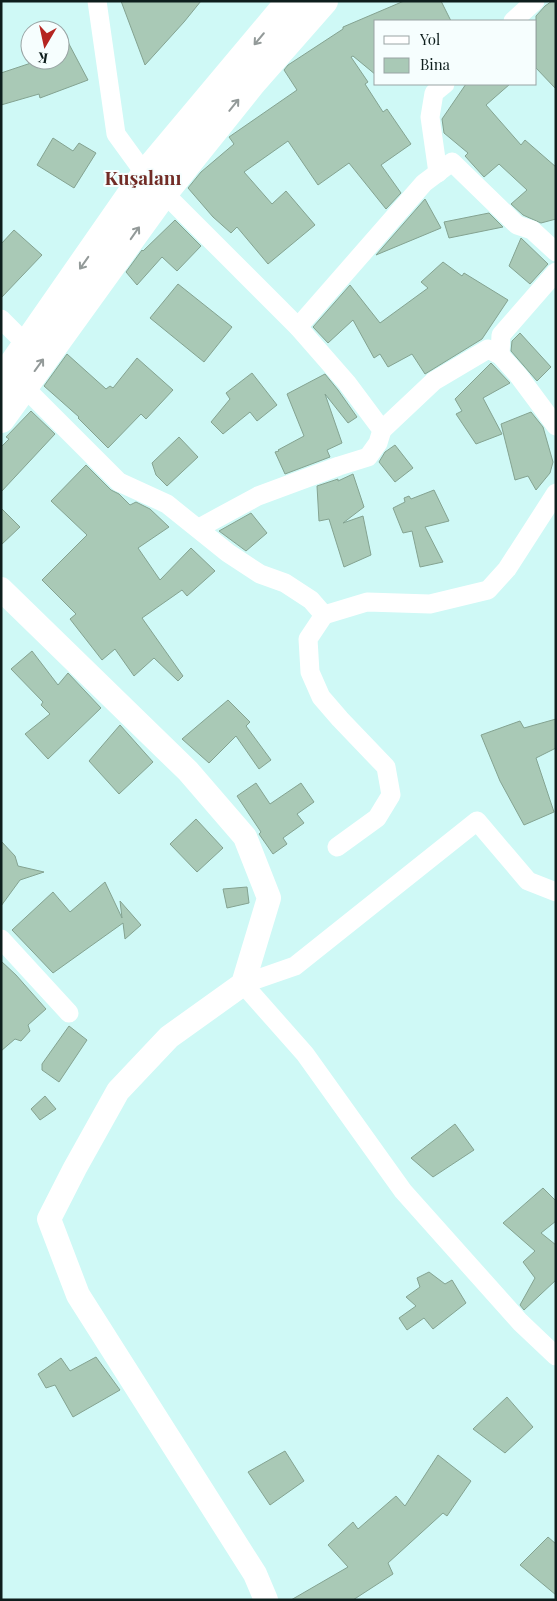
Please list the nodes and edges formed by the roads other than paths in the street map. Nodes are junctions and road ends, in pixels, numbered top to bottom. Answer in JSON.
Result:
{"nodes":[{"id":1,"x":97,"y":1,"type":"edge"},
{"id":2,"x":290,"y":1,"type":"edge"},
{"id":3,"x":324,"y":1,"type":"edge"},
{"id":4,"x":535,"y":1,"type":"edge"},
{"id":5,"x":514,"y":20,"type":"edge"},
{"id":6,"x":444,"y":85,"type":"edge"},
{"id":7,"x":438,"y":172,"type":"junction"},
{"id":8,"x":154,"y":183,"type":"junction"},
{"id":9,"x":556,"y":252,"type":"edge"},
{"id":10,"x":556,"y":272,"type":"edge"},
{"id":11,"x":1,"y":319,"type":"edge"},
{"id":12,"x":298,"y":327,"type":"junction"},
{"id":13,"x":27,"y":345,"type":"junction"},
{"id":14,"x":500,"y":355,"type":"junction"},
{"id":15,"x":11,"y":380,"type":"edge"},
{"id":16,"x":1,"y":419,"type":"edge"},
{"id":17,"x":556,"y":426,"type":"edge"},
{"id":18,"x":382,"y":430,"type":"junction"},
{"id":19,"x":556,"y":493,"type":"edge"},
{"id":20,"x":198,"y":528,"type":"junction"},
{"id":21,"x":1,"y":589,"type":"edge"},
{"id":22,"x":324,"y":615,"type":"junction"},
{"id":23,"x":337,"y":847,"type":"dead end"},
{"id":24,"x":556,"y":892,"type":"edge"},
{"id":25,"x":1,"y":939,"type":"edge"},
{"id":26,"x":243,"y":984,"type":"junction"},
{"id":27,"x":70,"y":1013,"type":"dead end"},
{"id":28,"x":556,"y":1356,"type":"edge"},
{"id":29,"x":266,"y":1600,"type":"edge"}],
"edges":[{"from":1,"to":8,"type":"street"},
{"from":2,"to":8,"type":"highway","one_way":true},
{"from":8,"to":3,"type":"highway","one_way":true},
{"from":4,"to":5,"type":"street"},
{"from":6,"to":7,"type":"street"},
{"from":7,"to":9,"type":"street"},
{"from":7,"to":12,"type":"street"},
{"from":8,"to":12,"type":"street"},
{"from":8,"to":13,"type":"highway","one_way":true},
{"from":15,"to":8,"type":"highway","one_way":true},
{"from":10,"to":14,"type":"street"},
{"from":11,"to":13,"type":"street"},
{"from":12,"to":18,"type":"street"},
{"from":13,"to":15,"type":"highway"},
{"from":14,"to":17,"type":"street"},
{"from":14,"to":18,"type":"street"},
{"from":15,"to":16,"type":"highway"},
{"from":15,"to":20,"type":"street"},
{"from":18,"to":20,"type":"street"},
{"from":19,"to":22,"type":"street"},
{"from":20,"to":22,"type":"street"},
{"from":21,"to":26,"type":"street"},
{"from":22,"to":23,"type":"street"},
{"from":24,"to":26,"type":"street"},
{"from":25,"to":27,"type":"street"},
{"from":26,"to":28,"type":"street"},
{"from":26,"to":29,"type":"street"}]}
